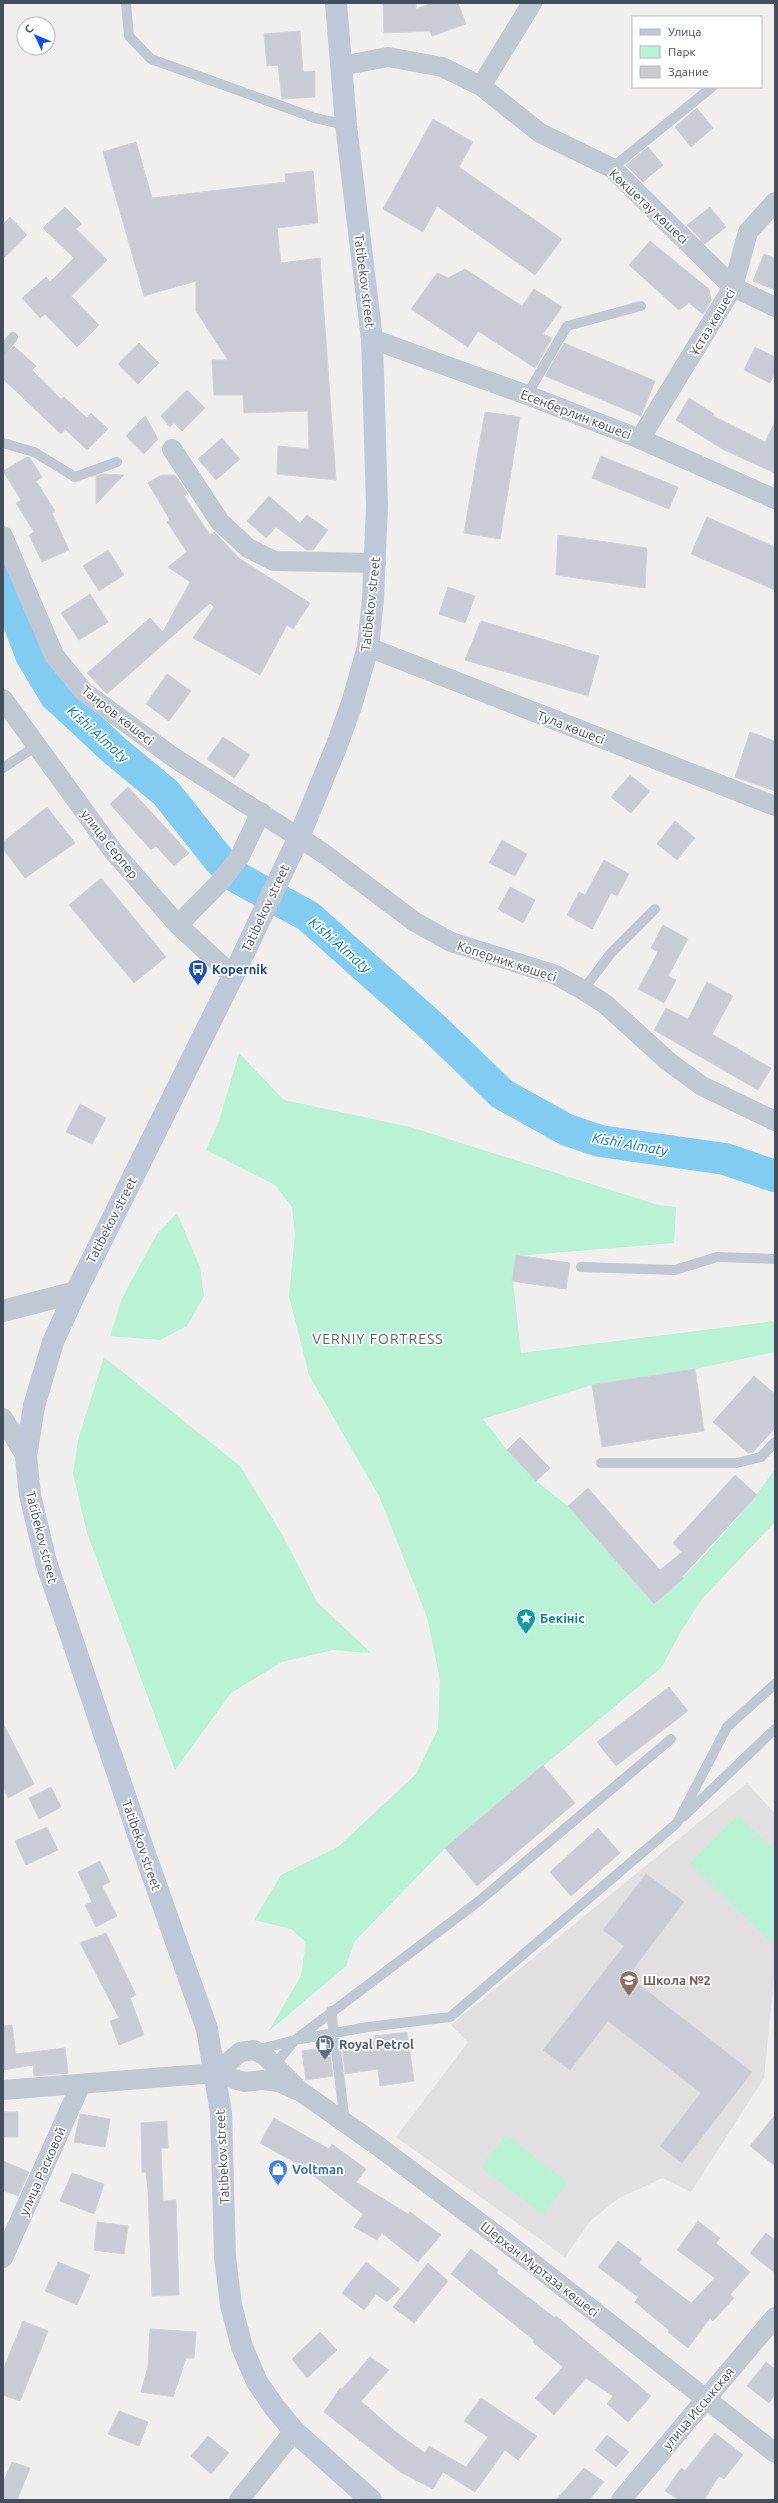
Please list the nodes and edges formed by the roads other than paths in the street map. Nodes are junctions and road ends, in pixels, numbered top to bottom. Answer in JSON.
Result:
{"nodes":[{"id":1,"x":126,"y":3,"type":"edge"},
{"id":2,"x":336,"y":3,"type":"edge"},
{"id":3,"x":532,"y":3,"type":"edge"},
{"id":4,"x":341,"y":66,"type":"junction"},
{"id":5,"x":481,"y":86,"type":"junction"},
{"id":6,"x":711,"y":88,"type":"edge"},
{"id":7,"x":346,"y":125,"type":"junction"},
{"id":8,"x":612,"y":168,"type":"junction"},
{"id":9,"x":775,"y":202,"type":"edge"},
{"id":10,"x":734,"y":287,"type":"junction"},
{"id":11,"x":641,"y":306,"type":"dead end"},
{"id":12,"x":775,"y":308,"type":"edge"},
{"id":13,"x":13,"y":337,"type":"dead end"},
{"id":14,"x":372,"y":339,"type":"junction"},
{"id":15,"x":3,"y":350,"type":"edge"},
{"id":16,"x":527,"y":395,"type":"junction"},
{"id":17,"x":640,"y":439,"type":"junction"},
{"id":18,"x":3,"y":443,"type":"edge"},
{"id":19,"x":172,"y":449,"type":"dead end"},
{"id":20,"x":117,"y":462,"type":"dead end"},
{"id":21,"x":775,"y":500,"type":"edge"},
{"id":22,"x":3,"y":536,"type":"edge"},
{"id":23,"x":376,"y":563,"type":"junction"},
{"id":24,"x":368,"y":647,"type":"junction"},
{"id":25,"x":3,"y":699,"type":"edge"},
{"id":26,"x":36,"y":746,"type":"junction"},
{"id":27,"x":3,"y":768,"type":"edge"},
{"id":28,"x":775,"y":806,"type":"edge"},
{"id":29,"x":262,"y":812,"type":"junction"},
{"id":30,"x":299,"y":837,"type":"junction"},
{"id":31,"x":655,"y":909,"type":"dead end"},
{"id":32,"x":178,"y":925,"type":"junction"},
{"id":33,"x":233,"y":976,"type":"junction"},
{"id":34,"x":583,"y":990,"type":"junction"},
{"id":35,"x":775,"y":1121,"type":"edge"},
{"id":36,"x":775,"y":1259,"type":"edge"},
{"id":37,"x":581,"y":1267,"type":"dead end"},
{"id":38,"x":76,"y":1292,"type":"junction"},
{"id":39,"x":3,"y":1311,"type":"edge"},
{"id":40,"x":3,"y":1418,"type":"edge"},
{"id":41,"x":775,"y":1442,"type":"edge"},
{"id":42,"x":26,"y":1457,"type":"junction"},
{"id":43,"x":602,"y":1463,"type":"dead end"},
{"id":44,"x":775,"y":1684,"type":"edge"},
{"id":45,"x":774,"y":1731,"type":"edge"},
{"id":46,"x":671,"y":1739,"type":"dead end"},
{"id":47,"x":677,"y":1823,"type":"junction"},
{"id":48,"x":331,"y":2011,"type":"junction"},
{"id":49,"x":335,"y":2033,"type":"junction"},
{"id":50,"x":295,"y":2040,"type":"junction"},
{"id":51,"x":254,"y":2050,"type":"junction"},
{"id":52,"x":269,"y":2072,"type":"junction"},
{"id":53,"x":216,"y":2073,"type":"junction"},
{"id":54,"x":81,"y":2084,"type":"junction"},
{"id":55,"x":3,"y":2090,"type":"edge"},
{"id":56,"x":345,"y":2123,"type":"junction"},
{"id":57,"x":3,"y":2258,"type":"edge"},
{"id":58,"x":775,"y":2317,"type":"edge"},
{"id":59,"x":705,"y":2399,"type":"junction"},
{"id":60,"x":294,"y":2431,"type":"junction"},
{"id":61,"x":775,"y":2453,"type":"edge"},
{"id":62,"x":239,"y":2500,"type":"edge"},
{"id":63,"x":371,"y":2500,"type":"edge"},
{"id":64,"x":620,"y":2500,"type":"edge"}],
"edges":[{"from":1,"to":7,"type":"lane"},
{"from":2,"to":4,"type":"main road","name":"Tatibekov street"},
{"from":3,"to":5,"type":"street"},
{"from":4,"to":5,"type":"street","name":"Көкшетау көшесі"},
{"from":4,"to":7,"type":"main road","name":"Tatibekov street"},
{"from":5,"to":8,"type":"street","name":"Көкшетау көшесі"},
{"from":6,"to":8,"type":"lane"},
{"from":7,"to":14,"type":"main road","name":"Tatibekov street"},
{"from":8,"to":10,"type":"street","name":"Көкшетау көшесі"},
{"from":9,"to":10,"type":"street","name":"Ұстаз көшесі"},
{"from":10,"to":12,"type":"street","name":"Көкшетау көшесі"},
{"from":10,"to":17,"type":"street","name":"Ұстаз көшесі"},
{"from":11,"to":16,"type":"lane"},
{"from":13,"to":15,"type":"lane"},
{"from":14,"to":16,"type":"street","name":"Есенберлин көшесі"},
{"from":14,"to":23,"type":"main road","name":"Tatibekov street"},
{"from":16,"to":17,"type":"street","name":"Есенберлин көшесі"},
{"from":17,"to":21,"type":"street","name":"Есенберлин көшесі"},
{"from":18,"to":20,"type":"lane"},
{"from":19,"to":23,"type":"street"},
{"from":22,"to":29,"type":"street","name":"Таиров көшесі"},
{"from":23,"to":24,"type":"main road","name":"Tatibekov street"},
{"from":24,"to":28,"type":"street","name":"Тула көшесі"},
{"from":24,"to":30,"type":"main road","name":"Tatibekov street"},
{"from":25,"to":26,"type":"street","name":"улица Серпер"},
{"from":26,"to":27,"type":"lane"},
{"from":26,"to":32,"type":"street","name":"улица Серпер"},
{"from":29,"to":30,"type":"street","name":"Таиров көшесі"},
{"from":29,"to":32,"type":"street"},
{"from":30,"to":33,"type":"main road","name":"Tatibekov street"},
{"from":30,"to":34,"type":"street","name":"Коперник көшесі"},
{"from":31,"to":34,"type":"lane"},
{"from":32,"to":33,"type":"street","name":"улица Серпер"},
{"from":33,"to":38,"type":"main road","name":"Tatibekov street"},
{"from":34,"to":35,"type":"street","name":"Коперник көшесі"},
{"from":36,"to":37,"type":"lane"},
{"from":38,"to":39,"type":"street"},
{"from":38,"to":42,"type":"main road","name":"Tatibekov street"},
{"from":40,"to":42,"type":"street"},
{"from":41,"to":43,"type":"lane"},
{"from":42,"to":53,"type":"main road","name":"Tatibekov street"},
{"from":44,"to":47,"type":"lane"},
{"from":45,"to":47,"type":"lane"},
{"from":46,"to":48,"type":"lane"},
{"from":47,"to":49,"type":"lane"},
{"from":48,"to":49,"type":"lane"},
{"from":48,"to":50,"type":"lane"},
{"from":49,"to":50,"type":"lane"},
{"from":49,"to":56,"type":"lane"},
{"from":50,"to":51,"type":"lane"},
{"from":50,"to":52,"type":"lane"},
{"from":51,"to":52,"type":"street"},
{"from":51,"to":53,"type":"street"},
{"from":52,"to":53,"type":"street"},
{"from":52,"to":56,"type":"street","name":"Шерхан Мұртаза көшесі"},
{"from":53,"to":54,"type":"street"},
{"from":53,"to":60,"type":"main road","name":"Tatibekov street"},
{"from":54,"to":55,"type":"street"},
{"from":54,"to":57,"type":"street","name":"улица Расковой"},
{"from":56,"to":59,"type":"street","name":"Шерхан Мұртаза көшесі"},
{"from":58,"to":59,"type":"street","name":"улица Иссыкская"},
{"from":59,"to":61,"type":"street","name":"Шерхан Мұртаза көшесі"},
{"from":59,"to":64,"type":"street","name":"улица Иссыкская"},
{"from":60,"to":62,"type":"street"},
{"from":60,"to":63,"type":"main road","name":"Tatibekov street"}]}
